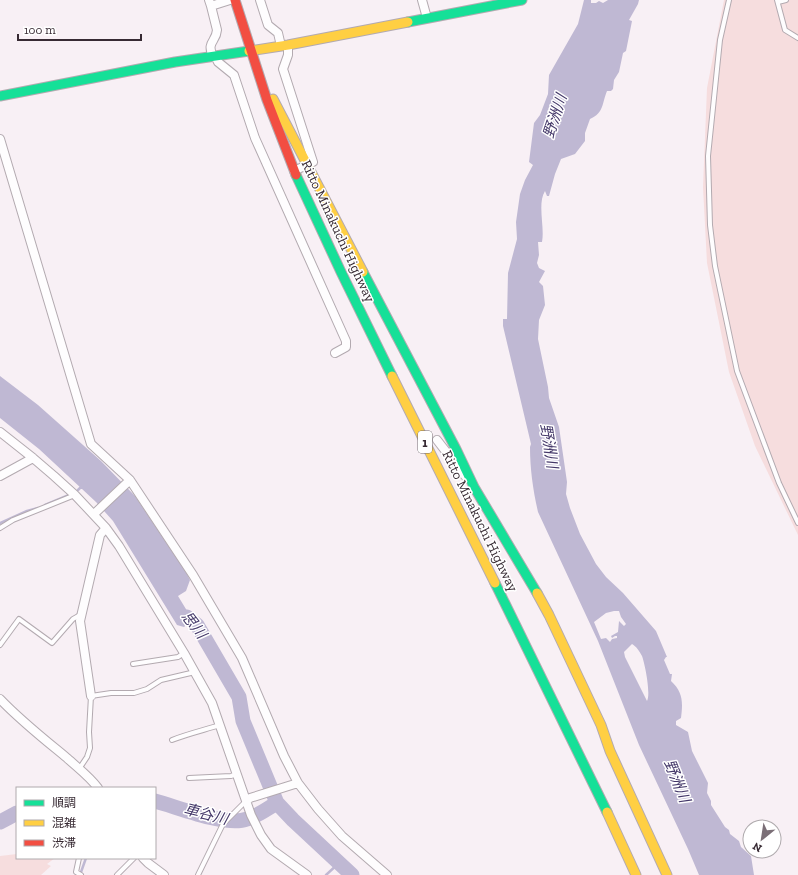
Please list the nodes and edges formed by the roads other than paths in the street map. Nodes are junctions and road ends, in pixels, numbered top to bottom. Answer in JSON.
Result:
{"nodes":[{"id":1,"x":230,"y":0,"type":"edge"},
{"id":2,"x":235,"y":0,"type":"edge"},
{"id":3,"x":260,"y":0,"type":"edge"},
{"id":4,"x":422,"y":0,"type":"edge"},
{"id":5,"x":522,"y":0,"type":"edge"},
{"id":6,"x":729,"y":0,"type":"edge"},
{"id":7,"x":786,"y":0,"type":"edge"},
{"id":8,"x":778,"y":1,"type":"edge"},
{"id":9,"x":210,"y":3,"type":"edge"},
{"id":10,"x":429,"y":17,"type":"junction"},
{"id":11,"x":798,"y":38,"type":"edge"},
{"id":12,"x":285,"y":46,"type":"junction"},
{"id":13,"x":251,"y":51,"type":"junction"},
{"id":14,"x":214,"y":57,"type":"junction"},
{"id":15,"x":0,"y":96,"type":"edge"},
{"id":16,"x":273,"y":99,"type":"dead end"},
{"id":17,"x":0,"y":139,"type":"edge"},
{"id":18,"x":308,"y":164,"type":"junction"},
{"id":19,"x":294,"y":171,"type":"junction"},
{"id":20,"x":335,"y":353,"type":"dead end"},
{"id":21,"x":0,"y":432,"type":"edge"},
{"id":22,"x":437,"y":440,"type":"dead end"},
{"id":23,"x":33,"y":458,"type":"junction"},
{"id":24,"x":0,"y":476,"type":"edge"},
{"id":25,"x":129,"y":481,"type":"junction"},
{"id":26,"x":474,"y":488,"type":"junction"},
{"id":27,"x":75,"y":495,"type":"junction"},
{"id":28,"x":95,"y":513,"type":"junction"},
{"id":29,"x":798,"y":523,"type":"edge"},
{"id":30,"x":0,"y":528,"type":"edge"},
{"id":31,"x":106,"y":528,"type":"junction"},
{"id":32,"x":82,"y":614,"type":"junction"},
{"id":33,"x":0,"y":645,"type":"edge"},
{"id":34,"x":184,"y":653,"type":"junction"},
{"id":35,"x":133,"y":664,"type":"dead end"},
{"id":36,"x":195,"y":672,"type":"junction"},
{"id":37,"x":91,"y":696,"type":"junction"},
{"id":38,"x":0,"y":699,"type":"edge"},
{"id":39,"x":220,"y":725,"type":"junction"},
{"id":40,"x":172,"y":740,"type":"dead end"},
{"id":41,"x":79,"y":769,"type":"junction"},
{"id":42,"x":237,"y":773,"type":"junction"},
{"id":43,"x":190,"y":778,"type":"dead end"},
{"id":44,"x":297,"y":784,"type":"junction"},
{"id":45,"x":96,"y":785,"type":"edge"},
{"id":46,"x":248,"y":799,"type":"junction"},
{"id":47,"x":79,"y":859,"type":"edge"},
{"id":48,"x":133,"y":859,"type":"edge"},
{"id":49,"x":144,"y":859,"type":"edge"},
{"id":50,"x":81,"y":875,"type":"edge"},
{"id":51,"x":116,"y":875,"type":"edge"},
{"id":52,"x":164,"y":875,"type":"edge"},
{"id":53,"x":198,"y":875,"type":"edge"},
{"id":54,"x":307,"y":875,"type":"edge"},
{"id":55,"x":387,"y":875,"type":"edge"},
{"id":56,"x":636,"y":875,"type":"edge"},
{"id":57,"x":667,"y":875,"type":"edge"}],
"edges":[{"from":1,"to":9,"type":"street"},
{"from":2,"to":13,"type":"main road","name":"Ritto Minakuchi Highway","number":"1"},
{"from":3,"to":12,"type":"street"},
{"from":4,"to":10,"type":"street"},
{"from":5,"to":10,"type":"main road"},
{"from":6,"to":29,"type":"lane"},
{"from":7,"to":8,"type":"lane"},
{"from":8,"to":11,"type":"lane"},
{"from":9,"to":14,"type":"street"},
{"from":10,"to":12,"type":"main road"},
{"from":12,"to":13,"type":"main road"},
{"from":12,"to":18,"type":"street"},
{"from":13,"to":14,"type":"main road"},
{"from":13,"to":19,"type":"main road","name":"Ritto Minakuchi Highway","number":"1"},
{"from":14,"to":15,"type":"main road"},
{"from":14,"to":20,"type":"street"},
{"from":16,"to":18,"type":"main road"},
{"from":17,"to":25,"type":"street"},
{"from":18,"to":19,"type":"street"},
{"from":18,"to":26,"type":"main road"},
{"from":19,"to":56,"type":"main road","name":"Ritto Minakuchi Highway","number":"1"},
{"from":21,"to":23,"type":"street"},
{"from":22,"to":26,"type":"street"},
{"from":23,"to":24,"type":"street"},
{"from":23,"to":27,"type":"street"},
{"from":25,"to":28,"type":"street"},
{"from":25,"to":44,"type":"street"},
{"from":26,"to":57,"type":"main road"},
{"from":27,"to":28,"type":"street"},
{"from":27,"to":30,"type":"lane"},
{"from":28,"to":31,"type":"street"},
{"from":31,"to":32,"type":"street"},
{"from":31,"to":34,"type":"street"},
{"from":32,"to":33,"type":"lane"},
{"from":32,"to":37,"type":"street"},
{"from":34,"to":35,"type":"lane"},
{"from":34,"to":36,"type":"street"},
{"from":36,"to":37,"type":"lane"},
{"from":36,"to":39,"type":"street"},
{"from":37,"to":41,"type":"lane"},
{"from":38,"to":41,"type":"street"},
{"from":39,"to":40,"type":"lane"},
{"from":39,"to":42,"type":"street"},
{"from":41,"to":45,"type":"street"},
{"from":42,"to":43,"type":"lane"},
{"from":42,"to":46,"type":"street"},
{"from":44,"to":46,"type":"street"},
{"from":44,"to":55,"type":"street"},
{"from":46,"to":53,"type":"lane"},
{"from":46,"to":54,"type":"street"},
{"from":47,"to":50,"type":"lane"},
{"from":48,"to":51,"type":"lane"},
{"from":49,"to":52,"type":"street"}]}
